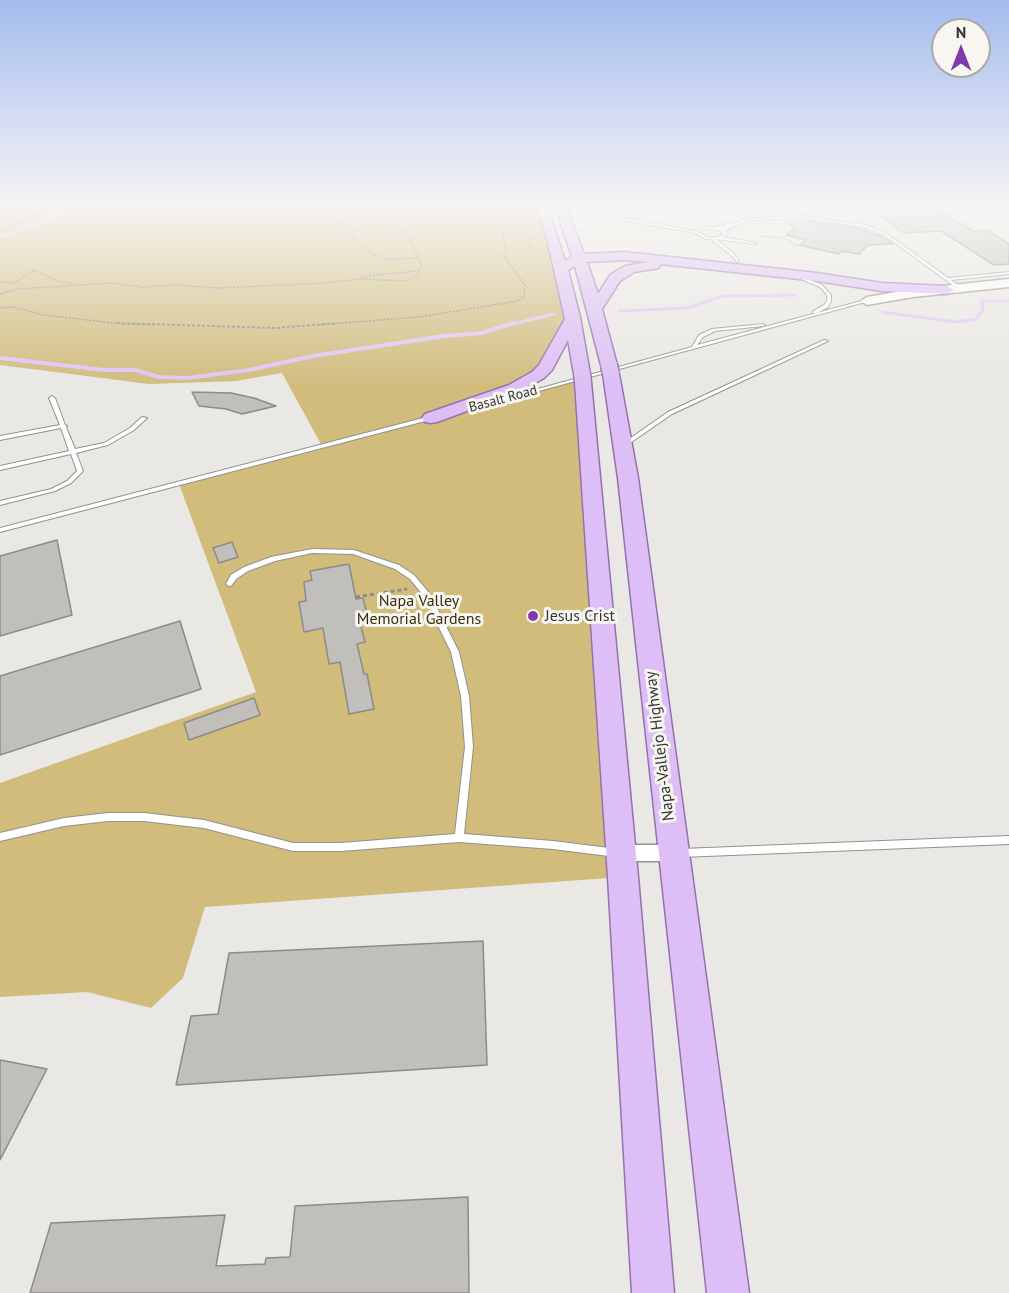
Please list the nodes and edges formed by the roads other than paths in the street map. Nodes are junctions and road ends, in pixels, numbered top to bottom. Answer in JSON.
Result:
{"nodes":[{"id":1,"x":564,"y":266,"type":"edge"},
{"id":2,"x":582,"y":266,"type":"edge"},
{"id":3,"x":650,"y":266,"type":"edge"},
{"id":4,"x":739,"y":266,"type":"edge"},
{"id":5,"x":925,"y":266,"type":"edge"},
{"id":6,"x":561,"y":268,"type":"joint"},
{"id":7,"x":1009,"y":273,"type":"edge"},
{"id":8,"x":789,"y":275,"type":"junction"},
{"id":9,"x":1009,"y":283,"type":"edge"},
{"id":10,"x":951,"y":286,"type":"junction"},
{"id":11,"x":867,"y":301,"type":"junction"},
{"id":12,"x":595,"y":309,"type":"junction"},
{"id":13,"x":573,"y":317,"type":"junction"},
{"id":14,"x":806,"y":318,"type":"junction"},
{"id":15,"x":786,"y":323,"type":"junction"},
{"id":16,"x":826,"y":341,"type":"dead end"},
{"id":17,"x":694,"y":347,"type":"junction"},
{"id":18,"x":52,"y":398,"type":"dead end"},
{"id":19,"x":144,"y":418,"type":"dead end"},
{"id":20,"x":431,"y":418,"type":"junction"},
{"id":21,"x":64,"y":426,"type":"junction"},
{"id":22,"x":0,"y":438,"type":"edge"},
{"id":23,"x":623,"y":445,"type":"junction"},
{"id":24,"x":72,"y":452,"type":"junction"},
{"id":25,"x":0,"y":468,"type":"edge"},
{"id":26,"x":0,"y":504,"type":"edge"},
{"id":27,"x":0,"y":530,"type":"edge"},
{"id":28,"x":230,"y":584,"type":"dead end"},
{"id":29,"x":0,"y":837,"type":"edge"},
{"id":30,"x":459,"y":838,"type":"junction"},
{"id":31,"x":1009,"y":840,"type":"edge"},
{"id":32,"x":621,"y":854,"type":"junction"},
{"id":33,"x":673,"y":854,"type":"junction"},
{"id":34,"x":653,"y":1293,"type":"edge"},
{"id":35,"x":728,"y":1293,"type":"edge"}],
"edges":[{"from":1,"to":6,"type":"main road"},
{"from":2,"to":12,"type":"main road","name":"Napa-Vallejo Highway"},
{"from":3,"to":12,"type":"main road"},
{"from":4,"to":8,"type":"main road"},
{"from":5,"to":10,"type":"lane"},
{"from":6,"to":13,"type":"main road"},
{"from":7,"to":10,"type":"lane"},
{"from":8,"to":10,"type":"main road"},
{"from":8,"to":11,"type":"main road"},
{"from":8,"to":14,"type":"lane"},
{"from":9,"to":10,"type":"street","name":"Basalt Road"},
{"from":10,"to":11,"type":"street","name":"Basalt Road"},
{"from":11,"to":14,"type":"lane","name":"Basalt Road"},
{"from":12,"to":23,"type":"main road","name":"Napa-Vallejo Highway"},
{"from":13,"to":20,"type":"main road"},
{"from":13,"to":32,"type":"main road"},
{"from":14,"to":15,"type":"lane","name":"Basalt Road"},
{"from":15,"to":17,"type":"lane","name":"Basalt Road"},
{"from":15,"to":17,"type":"lane"},
{"from":16,"to":23,"type":"lane"},
{"from":17,"to":20,"type":"lane","name":"Basalt Road"},
{"from":18,"to":21,"type":"lane"},
{"from":19,"to":24,"type":"lane"},
{"from":20,"to":27,"type":"lane","name":"Basalt Road"},
{"from":21,"to":22,"type":"lane"},
{"from":21,"to":24,"type":"lane"},
{"from":23,"to":33,"type":"main road","name":"Napa-Vallejo Highway"},
{"from":24,"to":25,"type":"lane"},
{"from":24,"to":26,"type":"lane"},
{"from":28,"to":30,"type":"lane"},
{"from":29,"to":30,"type":"lane"},
{"from":30,"to":32,"type":"lane"},
{"from":31,"to":33,"type":"lane"},
{"from":32,"to":33,"type":"street"},
{"from":32,"to":34,"type":"main road"},
{"from":33,"to":35,"type":"main road","name":"Napa-Vallejo Highway"}]}
